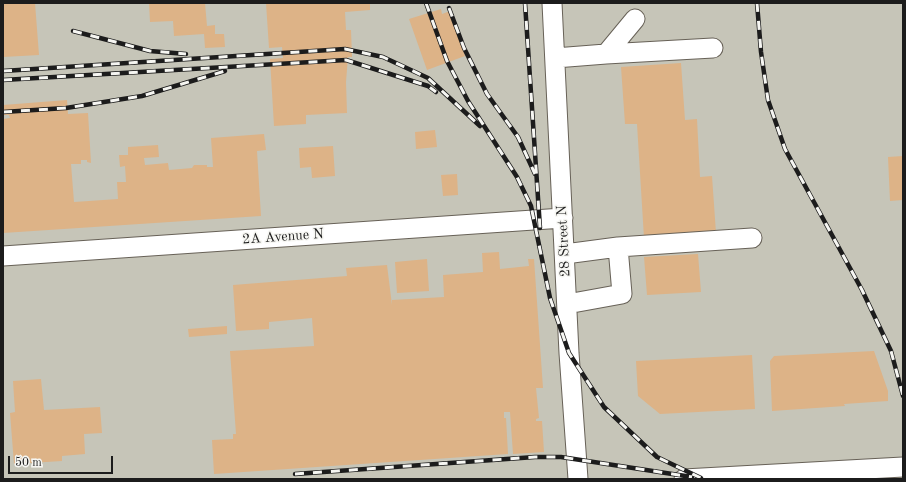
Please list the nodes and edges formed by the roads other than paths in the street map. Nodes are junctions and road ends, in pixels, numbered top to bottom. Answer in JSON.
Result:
{"nodes":[{"id":1,"x":552,"y":3,"type":"edge"},
{"id":2,"x":635,"y":19,"type":"dead end"},
{"id":3,"x":713,"y":48,"type":"dead end"},
{"id":4,"x":606,"y":54,"type":"junction"},
{"id":5,"x":555,"y":58,"type":"junction"},
{"id":6,"x":563,"y":218,"type":"junction"},
{"id":7,"x":752,"y":238,"type":"dead end"},
{"id":8,"x":618,"y":247,"type":"junction"},
{"id":9,"x":565,"y":254,"type":"junction"},
{"id":10,"x":3,"y":256,"type":"edge"},
{"id":11,"x":567,"y":304,"type":"junction"},
{"id":12,"x":903,"y":467,"type":"edge"},
{"id":13,"x":578,"y":479,"type":"edge"},
{"id":14,"x":684,"y":479,"type":"edge"}],
"edges":[{"from":1,"to":5,"type":"street","name":"28 Street N"},
{"from":2,"to":4,"type":"street"},
{"from":3,"to":4,"type":"street"},
{"from":4,"to":5,"type":"street"},
{"from":5,"to":6,"type":"street","name":"28 Street N"},
{"from":6,"to":9,"type":"street","name":"28 Street N"},
{"from":6,"to":10,"type":"street","name":"2A Avenue N"},
{"from":7,"to":8,"type":"street"},
{"from":8,"to":9,"type":"street"},
{"from":8,"to":11,"type":"street"},
{"from":9,"to":11,"type":"street","name":"28 Street N"},
{"from":11,"to":13,"type":"street","name":"28 Street N"},
{"from":12,"to":14,"type":"street"}]}
